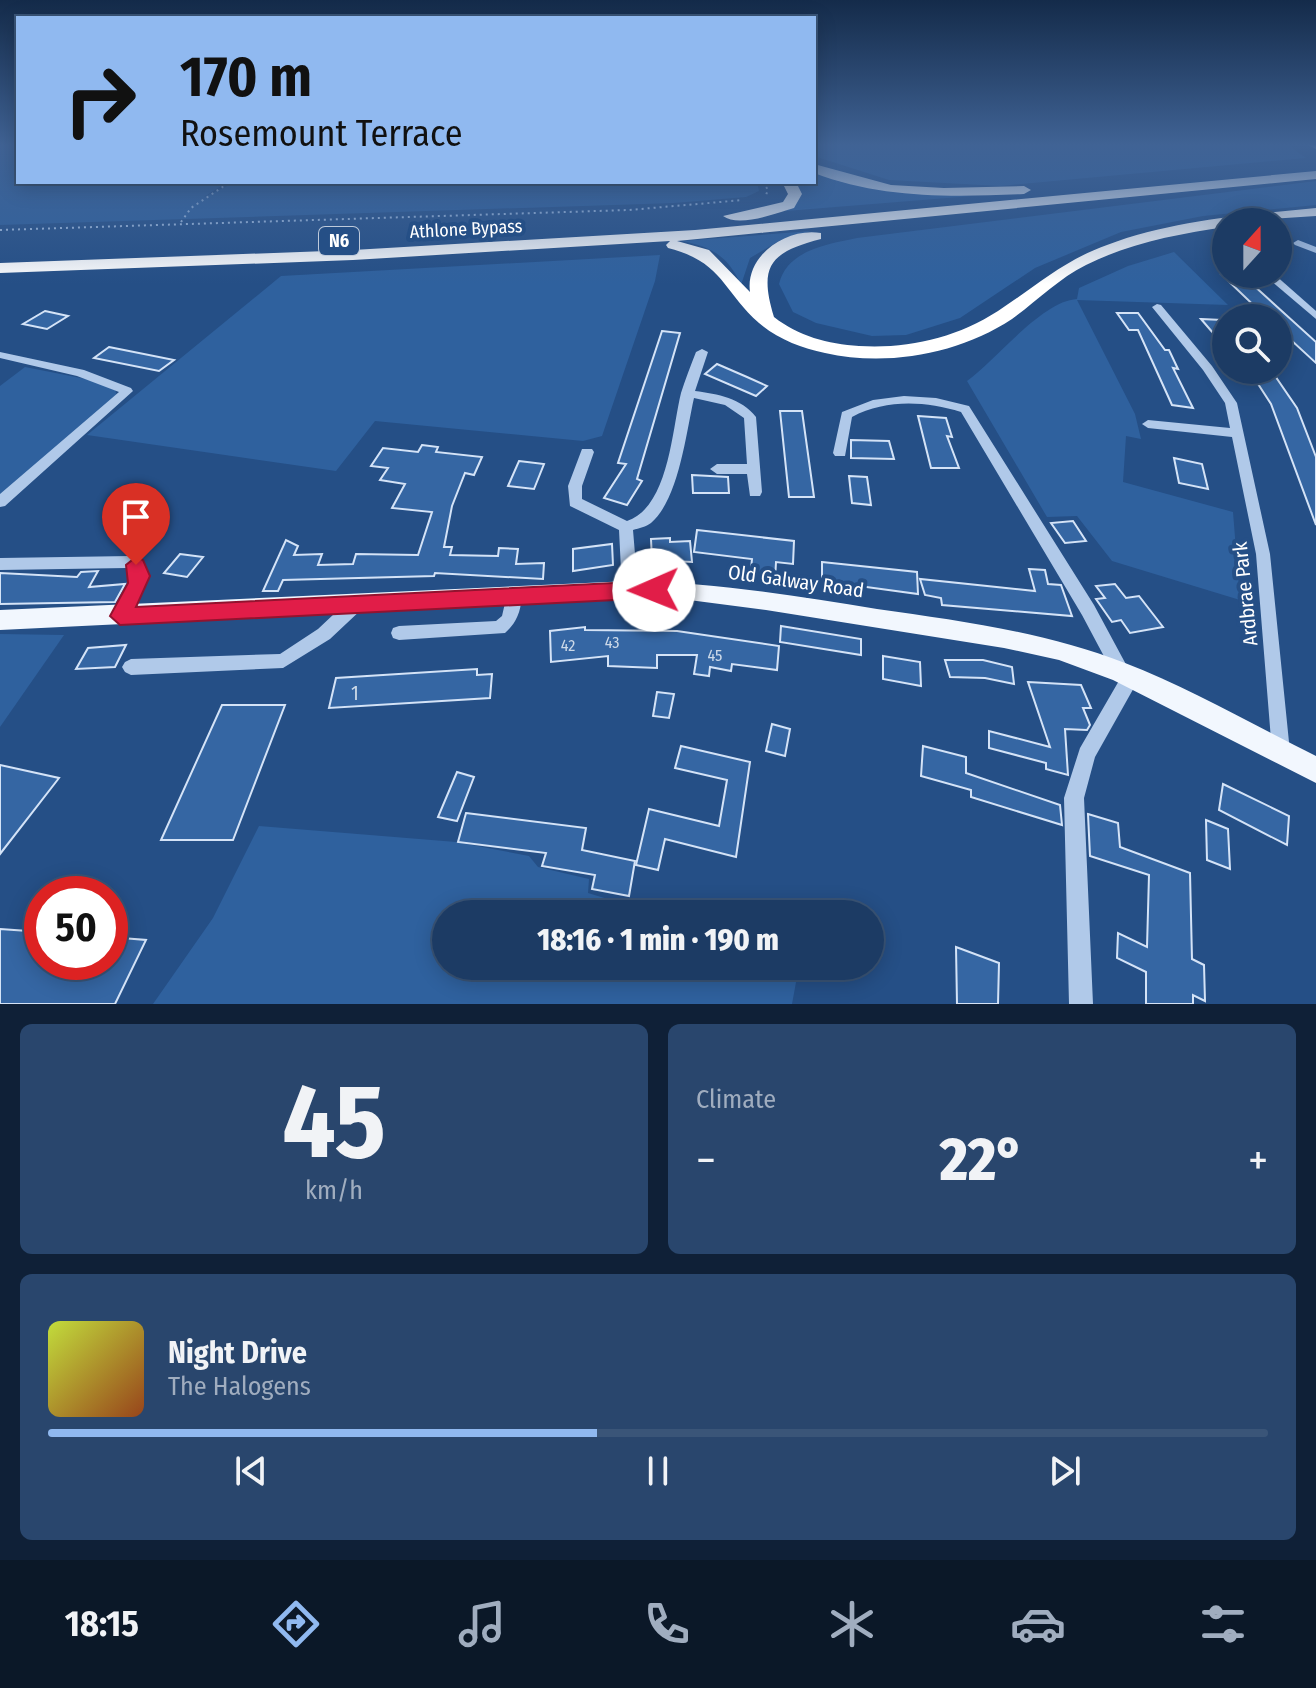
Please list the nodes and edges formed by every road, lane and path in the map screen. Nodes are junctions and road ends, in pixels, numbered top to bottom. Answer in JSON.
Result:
{"nodes":[{"id":1,"x":217,"y":191,"type":"edge"},
{"id":2,"x":767,"y":191,"type":"edge"},
{"id":3,"x":791,"y":191,"type":"edge"},
{"id":4,"x":914,"y":191,"type":"edge"},
{"id":5,"x":956,"y":191,"type":"edge"},
{"id":6,"x":1068,"y":191,"type":"edge"},
{"id":7,"x":1128,"y":191,"type":"edge"},
{"id":8,"x":764,"y":196,"type":"dead end"},
{"id":9,"x":754,"y":199,"type":"dead end"},
{"id":10,"x":1002,"y":207,"type":"junction"},
{"id":11,"x":1316,"y":212,"type":"edge"},
{"id":12,"x":1292,"y":215,"type":"edge"},
{"id":13,"x":181,"y":222,"type":"junction"},
{"id":14,"x":677,"y":223,"type":"junction"},
{"id":15,"x":1212,"y":225,"type":"edge"},
{"id":16,"x":0,"y":230,"type":"edge"},
{"id":17,"x":1298,"y":243,"type":"dead end"},
{"id":18,"x":555,"y":244,"type":"junction"},
{"id":19,"x":1316,"y":250,"type":"edge"},
{"id":20,"x":0,"y":253,"type":"edge"},
{"id":21,"x":0,"y":268,"type":"edge"},
{"id":22,"x":1284,"y":288,"type":"edge"},
{"id":23,"x":1157,"y":307,"type":"dead end"},
{"id":24,"x":1316,"y":316,"type":"edge"},
{"id":25,"x":766,"y":320,"type":"junction"},
{"id":26,"x":702,"y":352,"type":"dead end"},
{"id":27,"x":0,"y":355,"type":"edge"},
{"id":28,"x":687,"y":394,"type":"junction"},
{"id":29,"x":1148,"y":424,"type":"dead end"},
{"id":30,"x":1238,"y":433,"type":"junction"},
{"id":31,"x":587,"y":452,"type":"dead end"},
{"id":32,"x":840,"y":453,"type":"dead end"},
{"id":33,"x":717,"y":469,"type":"dead end"},
{"id":34,"x":754,"y":469,"type":"junction"},
{"id":35,"x":755,"y":492,"type":"dead end"},
{"id":36,"x":0,"y":502,"type":"edge"},
{"id":37,"x":626,"y":527,"type":"junction"},
{"id":38,"x":0,"y":564,"type":"edge"},
{"id":39,"x":630,"y":590,"type":"junction"},
{"id":40,"x":514,"y":595,"type":"junction"},
{"id":41,"x":357,"y":603,"type":"junction"},
{"id":42,"x":120,"y":616,"type":"junction"},
{"id":43,"x":0,"y":620,"type":"edge"},
{"id":44,"x":399,"y":633,"type":"dead end"},
{"id":45,"x":131,"y":667,"type":"dead end"},
{"id":46,"x":1126,"y":674,"type":"junction"},
{"id":47,"x":1281,"y":752,"type":"junction"},
{"id":48,"x":1316,"y":770,"type":"edge"},
{"id":49,"x":1081,"y":1004,"type":"edge"}],
"edges":[{"from":1,"to":13,"type":"path"},
{"from":2,"to":8,"type":"path"},
{"from":3,"to":14,"type":"highway"},
{"from":4,"to":5,"type":"highway"},
{"from":6,"to":14,"type":"highway","name":"Athlone Bypass","number":"N6"},
{"from":7,"to":10,"type":"highway","name":"Athlone Bypass","number":"N6"},
{"from":9,"to":13,"type":"path"},
{"from":10,"to":18,"type":"highway","name":"Athlone Bypass","number":"N6"},
{"from":10,"to":25,"type":"highway"},
{"from":11,"to":12,"type":"highway"},
{"from":13,"to":16,"type":"path"},
{"from":14,"to":20,"type":"highway","name":"Athlone Bypass","number":"N6"},
{"from":15,"to":25,"type":"highway"},
{"from":17,"to":19,"type":"street"},
{"from":18,"to":21,"type":"highway","name":"Athlone Bypass","number":"N6"},
{"from":18,"to":25,"type":"highway"},
{"from":22,"to":24,"type":"street"},
{"from":23,"to":30,"type":"street","name":"Ardbrae Park"},
{"from":26,"to":28,"type":"street"},
{"from":27,"to":36,"type":"street"},
{"from":28,"to":34,"type":"street"},
{"from":28,"to":37,"type":"street"},
{"from":29,"to":30,"type":"street"},
{"from":30,"to":47,"type":"street","name":"Ardbrae Park"},
{"from":31,"to":37,"type":"street"},
{"from":32,"to":46,"type":"street"},
{"from":33,"to":34,"type":"street"},
{"from":34,"to":35,"type":"street"},
{"from":37,"to":39,"type":"street"},
{"from":38,"to":42,"type":"street"},
{"from":39,"to":40,"type":"main road","name":"Old Galway Road"},
{"from":39,"to":46,"type":"main road","name":"Old Galway Road"},
{"from":40,"to":41,"type":"main road","name":"Old Galway Road"},
{"from":40,"to":44,"type":"street"},
{"from":41,"to":42,"type":"main road","name":"Old Galway Road"},
{"from":41,"to":45,"type":"street"},
{"from":42,"to":43,"type":"main road","name":"Old Galway Road"},
{"from":46,"to":47,"type":"main road","name":"Old Galway Road"},
{"from":46,"to":49,"type":"street"},
{"from":47,"to":48,"type":"main road","name":"Old Galway Road"}]}
